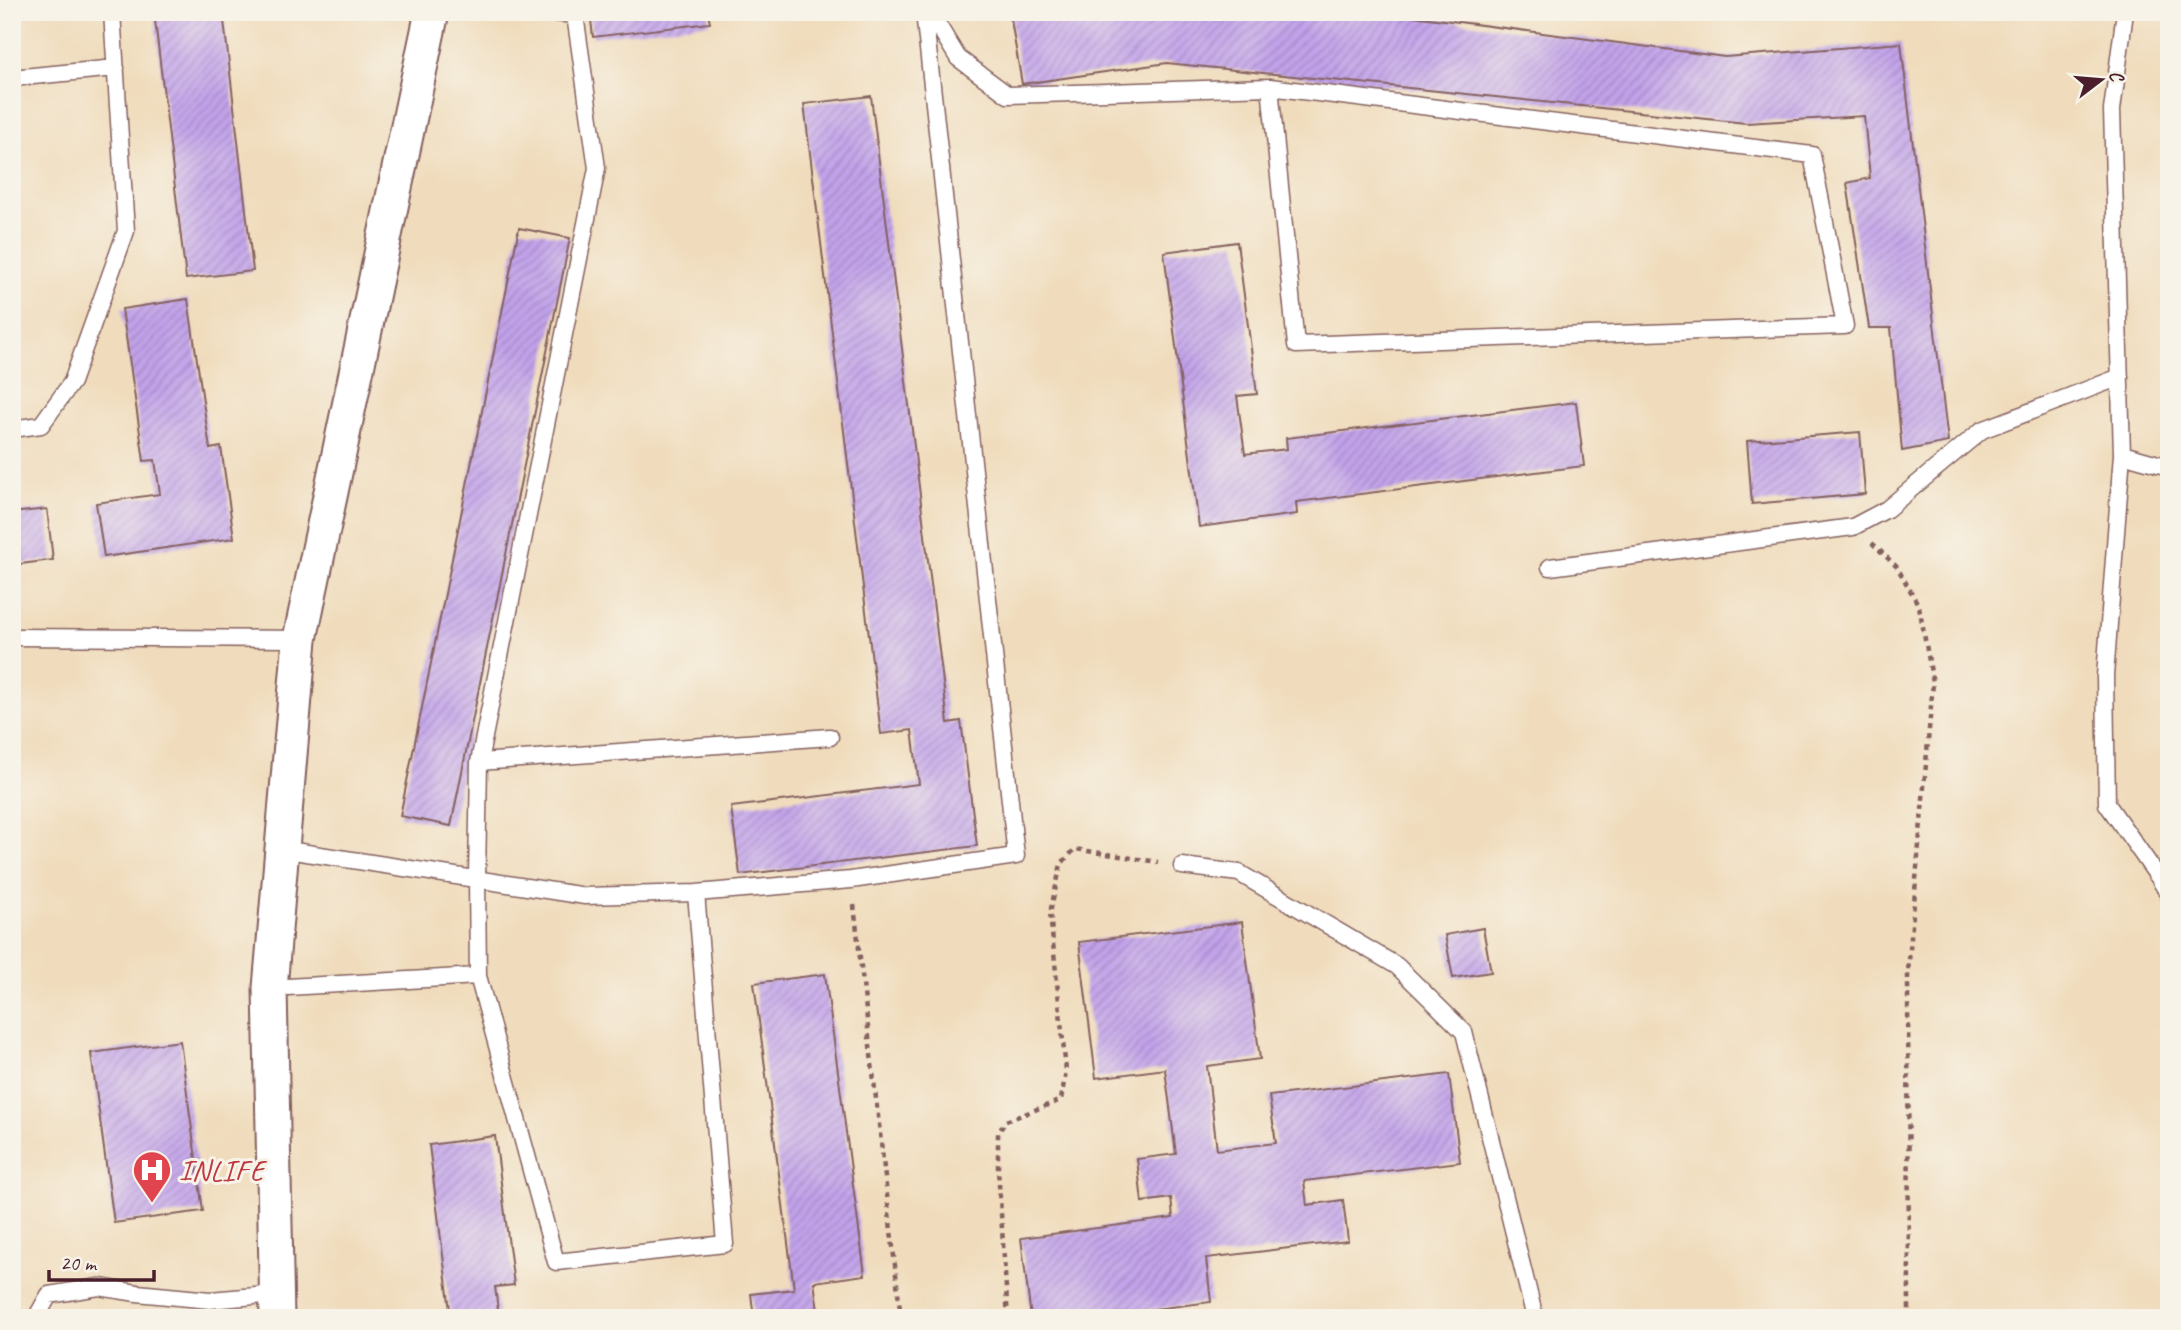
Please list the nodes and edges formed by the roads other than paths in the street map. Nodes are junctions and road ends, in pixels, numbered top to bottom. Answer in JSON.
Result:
{"nodes":[{"id":1,"x":112,"y":12,"type":"edge"},
{"id":2,"x":432,"y":12,"type":"edge"},
{"id":3,"x":545,"y":12,"type":"edge"},
{"id":4,"x":924,"y":12,"type":"edge"},
{"id":5,"x":930,"y":12,"type":"edge"},
{"id":6,"x":2125,"y":12,"type":"edge"},
{"id":7,"x":116,"y":68,"type":"junction"},
{"id":8,"x":12,"y":78,"type":"edge"},
{"id":9,"x":1270,"y":87,"type":"junction"},
{"id":10,"x":2120,"y":377,"type":"junction"},
{"id":11,"x":12,"y":429,"type":"edge"},
{"id":12,"x":2122,"y":454,"type":"junction"},
{"id":13,"x":2169,"y":467,"type":"edge"},
{"id":14,"x":1550,"y":567,"type":"dead end"},
{"id":15,"x":12,"y":637,"type":"edge"},
{"id":16,"x":300,"y":639,"type":"junction"},
{"id":17,"x":830,"y":737,"type":"dead end"},
{"id":18,"x":479,"y":762,"type":"junction"},
{"id":19,"x":281,"y":849,"type":"junction"},
{"id":20,"x":1182,"y":866,"type":"road end"},
{"id":21,"x":477,"y":878,"type":"junction"},
{"id":22,"x":696,"y":893,"type":"junction"},
{"id":23,"x":2169,"y":895,"type":"edge"},
{"id":24,"x":478,"y":976,"type":"junction"},
{"id":25,"x":270,"y":988,"type":"junction"},
{"id":26,"x":277,"y":1306,"type":"edge"},
{"id":27,"x":36,"y":1318,"type":"edge"},
{"id":28,"x":1535,"y":1318,"type":"edge"}],
"edges":[{"from":1,"to":7,"type":"lane"},
{"from":2,"to":16,"type":"street"},
{"from":3,"to":18,"type":"lane"},
{"from":4,"to":22,"type":"lane"},
{"from":5,"to":9,"type":"lane"},
{"from":6,"to":10,"type":"lane"},
{"from":7,"to":8,"type":"lane"},
{"from":7,"to":11,"type":"lane"},
{"from":9,"to":9,"type":"lane"},
{"from":10,"to":12,"type":"lane"},
{"from":10,"to":14,"type":"lane"},
{"from":12,"to":13,"type":"lane"},
{"from":12,"to":23,"type":"lane"},
{"from":15,"to":16,"type":"lane"},
{"from":16,"to":19,"type":"street"},
{"from":17,"to":18,"type":"lane"},
{"from":18,"to":21,"type":"lane"},
{"from":19,"to":21,"type":"lane"},
{"from":19,"to":25,"type":"street"},
{"from":20,"to":28,"type":"lane"},
{"from":21,"to":22,"type":"lane"},
{"from":21,"to":24,"type":"lane"},
{"from":22,"to":24,"type":"lane"},
{"from":24,"to":25,"type":"lane"},
{"from":25,"to":26,"type":"street"},
{"from":26,"to":27,"type":"lane"}]}
